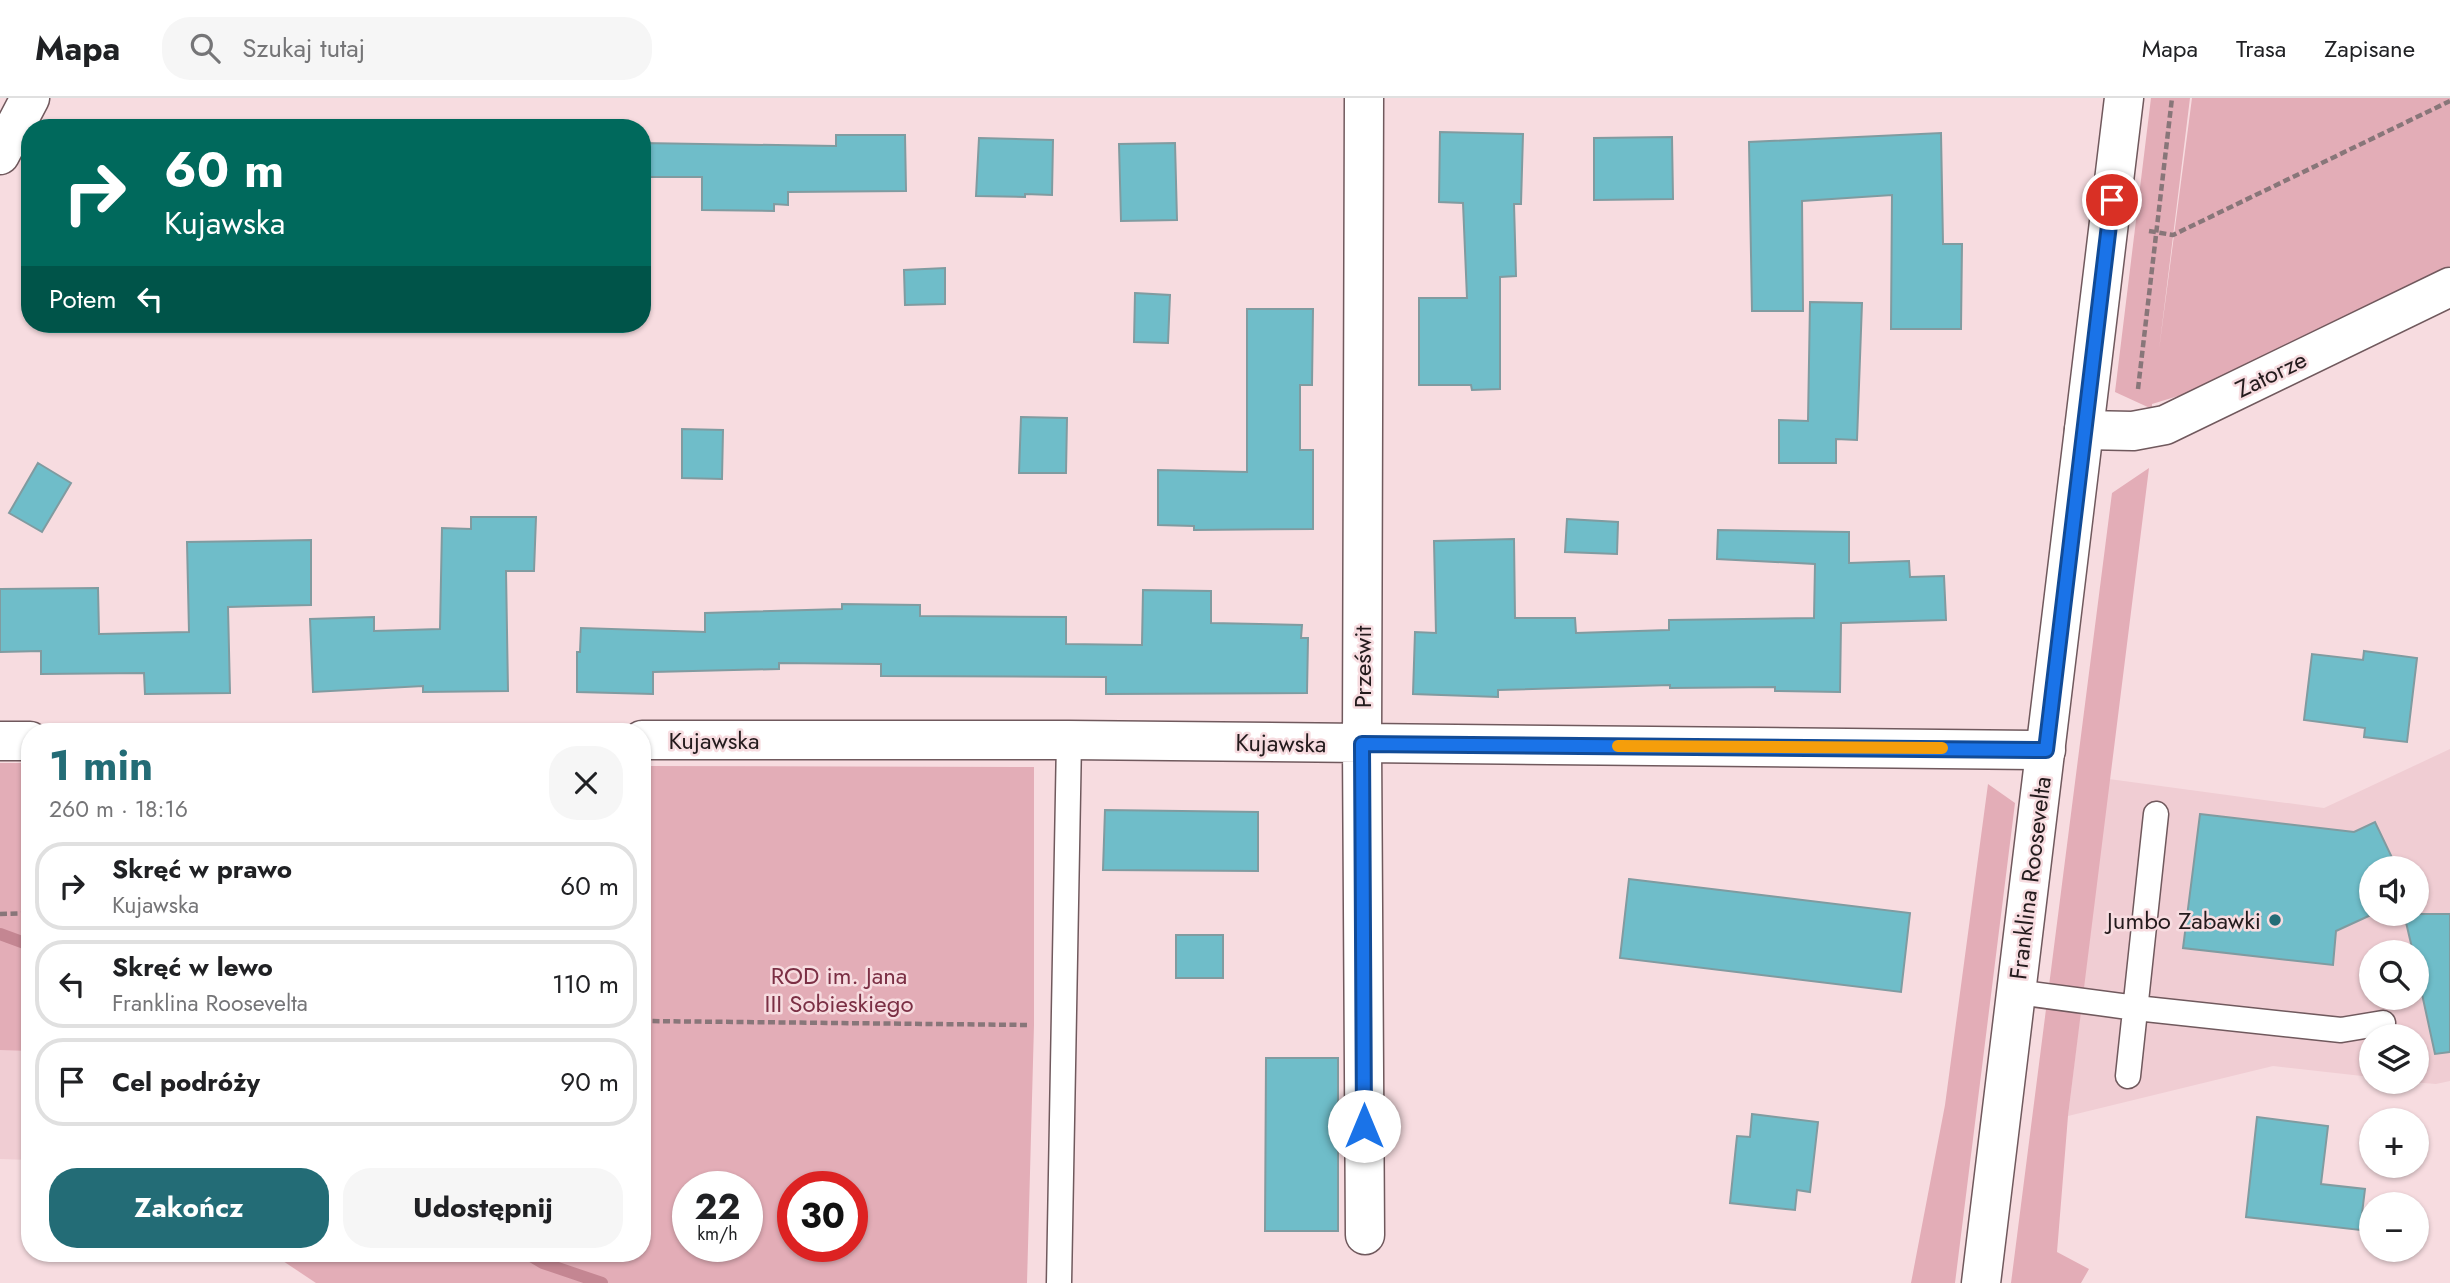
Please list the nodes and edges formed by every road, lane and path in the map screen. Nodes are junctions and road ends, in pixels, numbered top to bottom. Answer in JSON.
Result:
{"nodes":[{"id":1,"x":30,"y":98,"type":"edge"},
{"id":2,"x":1364,"y":98,"type":"edge"},
{"id":3,"x":2124,"y":98,"type":"edge"},
{"id":4,"x":2172,"y":98,"type":"edge"},
{"id":5,"x":2450,"y":101,"type":"edge"},
{"id":6,"x":0,"y":155,"type":"edge"},
{"id":7,"x":2109,"y":226,"type":"junction"},
{"id":8,"x":2156,"y":232,"type":"junction"},
{"id":9,"x":2450,"y":287,"type":"edge"},
{"id":10,"x":2084,"y":430,"type":"junction"},
{"id":11,"x":2133,"y":431,"type":"junction"},
{"id":12,"x":651,"y":740,"type":"edge"},
{"id":13,"x":1069,"y":740,"type":"junction"},
{"id":14,"x":0,"y":741,"type":"edge"},
{"id":15,"x":21,"y":741,"type":"edge"},
{"id":16,"x":1362,"y":744,"type":"junction"},
{"id":17,"x":2046,"y":750,"type":"junction"},
{"id":18,"x":2156,"y":814,"type":"dead end"},
{"id":19,"x":21,"y":913,"type":"edge"},
{"id":20,"x":0,"y":914,"type":"edge"},
{"id":21,"x":2017,"y":992,"type":"junction"},
{"id":22,"x":2136,"y":1008,"type":"junction"},
{"id":23,"x":651,"y":1021,"type":"edge"},
{"id":24,"x":1063,"y":1023,"type":"junction"},
{"id":25,"x":2383,"y":1023,"type":"dead end"},
{"id":26,"x":2128,"y":1076,"type":"dead end"},
{"id":27,"x":1365,"y":1236,"type":"dead end"},
{"id":28,"x":1059,"y":1283,"type":"edge"},
{"id":29,"x":1981,"y":1283,"type":"edge"}],
"edges":[{"from":1,"to":6,"type":"street"},
{"from":2,"to":16,"type":"street","name":"Prześwit"},
{"from":3,"to":7,"type":"street","name":"Franklina Roosevelta"},
{"from":4,"to":8,"type":"path"},
{"from":5,"to":8,"type":"path"},
{"from":7,"to":8,"type":"path"},
{"from":7,"to":10,"type":"street","name":"Franklina Roosevelta"},
{"from":8,"to":11,"type":"path"},
{"from":9,"to":11,"type":"street","name":"Zatorze"},
{"from":10,"to":11,"type":"street","name":"Zatorze"},
{"from":10,"to":17,"type":"street","name":"Franklina Roosevelta"},
{"from":12,"to":13,"type":"street","name":"Kujawska"},
{"from":13,"to":16,"type":"street","name":"Kujawska"},
{"from":13,"to":24,"type":"lane"},
{"from":14,"to":15,"type":"street"},
{"from":16,"to":17,"type":"street","name":"Kujawska"},
{"from":16,"to":27,"type":"street","name":"Prześwit"},
{"from":17,"to":21,"type":"street","name":"Franklina Roosevelta"},
{"from":18,"to":22,"type":"lane"},
{"from":19,"to":20,"type":"path"},
{"from":21,"to":22,"type":"lane"},
{"from":21,"to":29,"type":"street","name":"Franklina Roosevelta"},
{"from":22,"to":25,"type":"lane"},
{"from":22,"to":26,"type":"lane"},
{"from":23,"to":24,"type":"path"},
{"from":24,"to":28,"type":"lane"}]}
